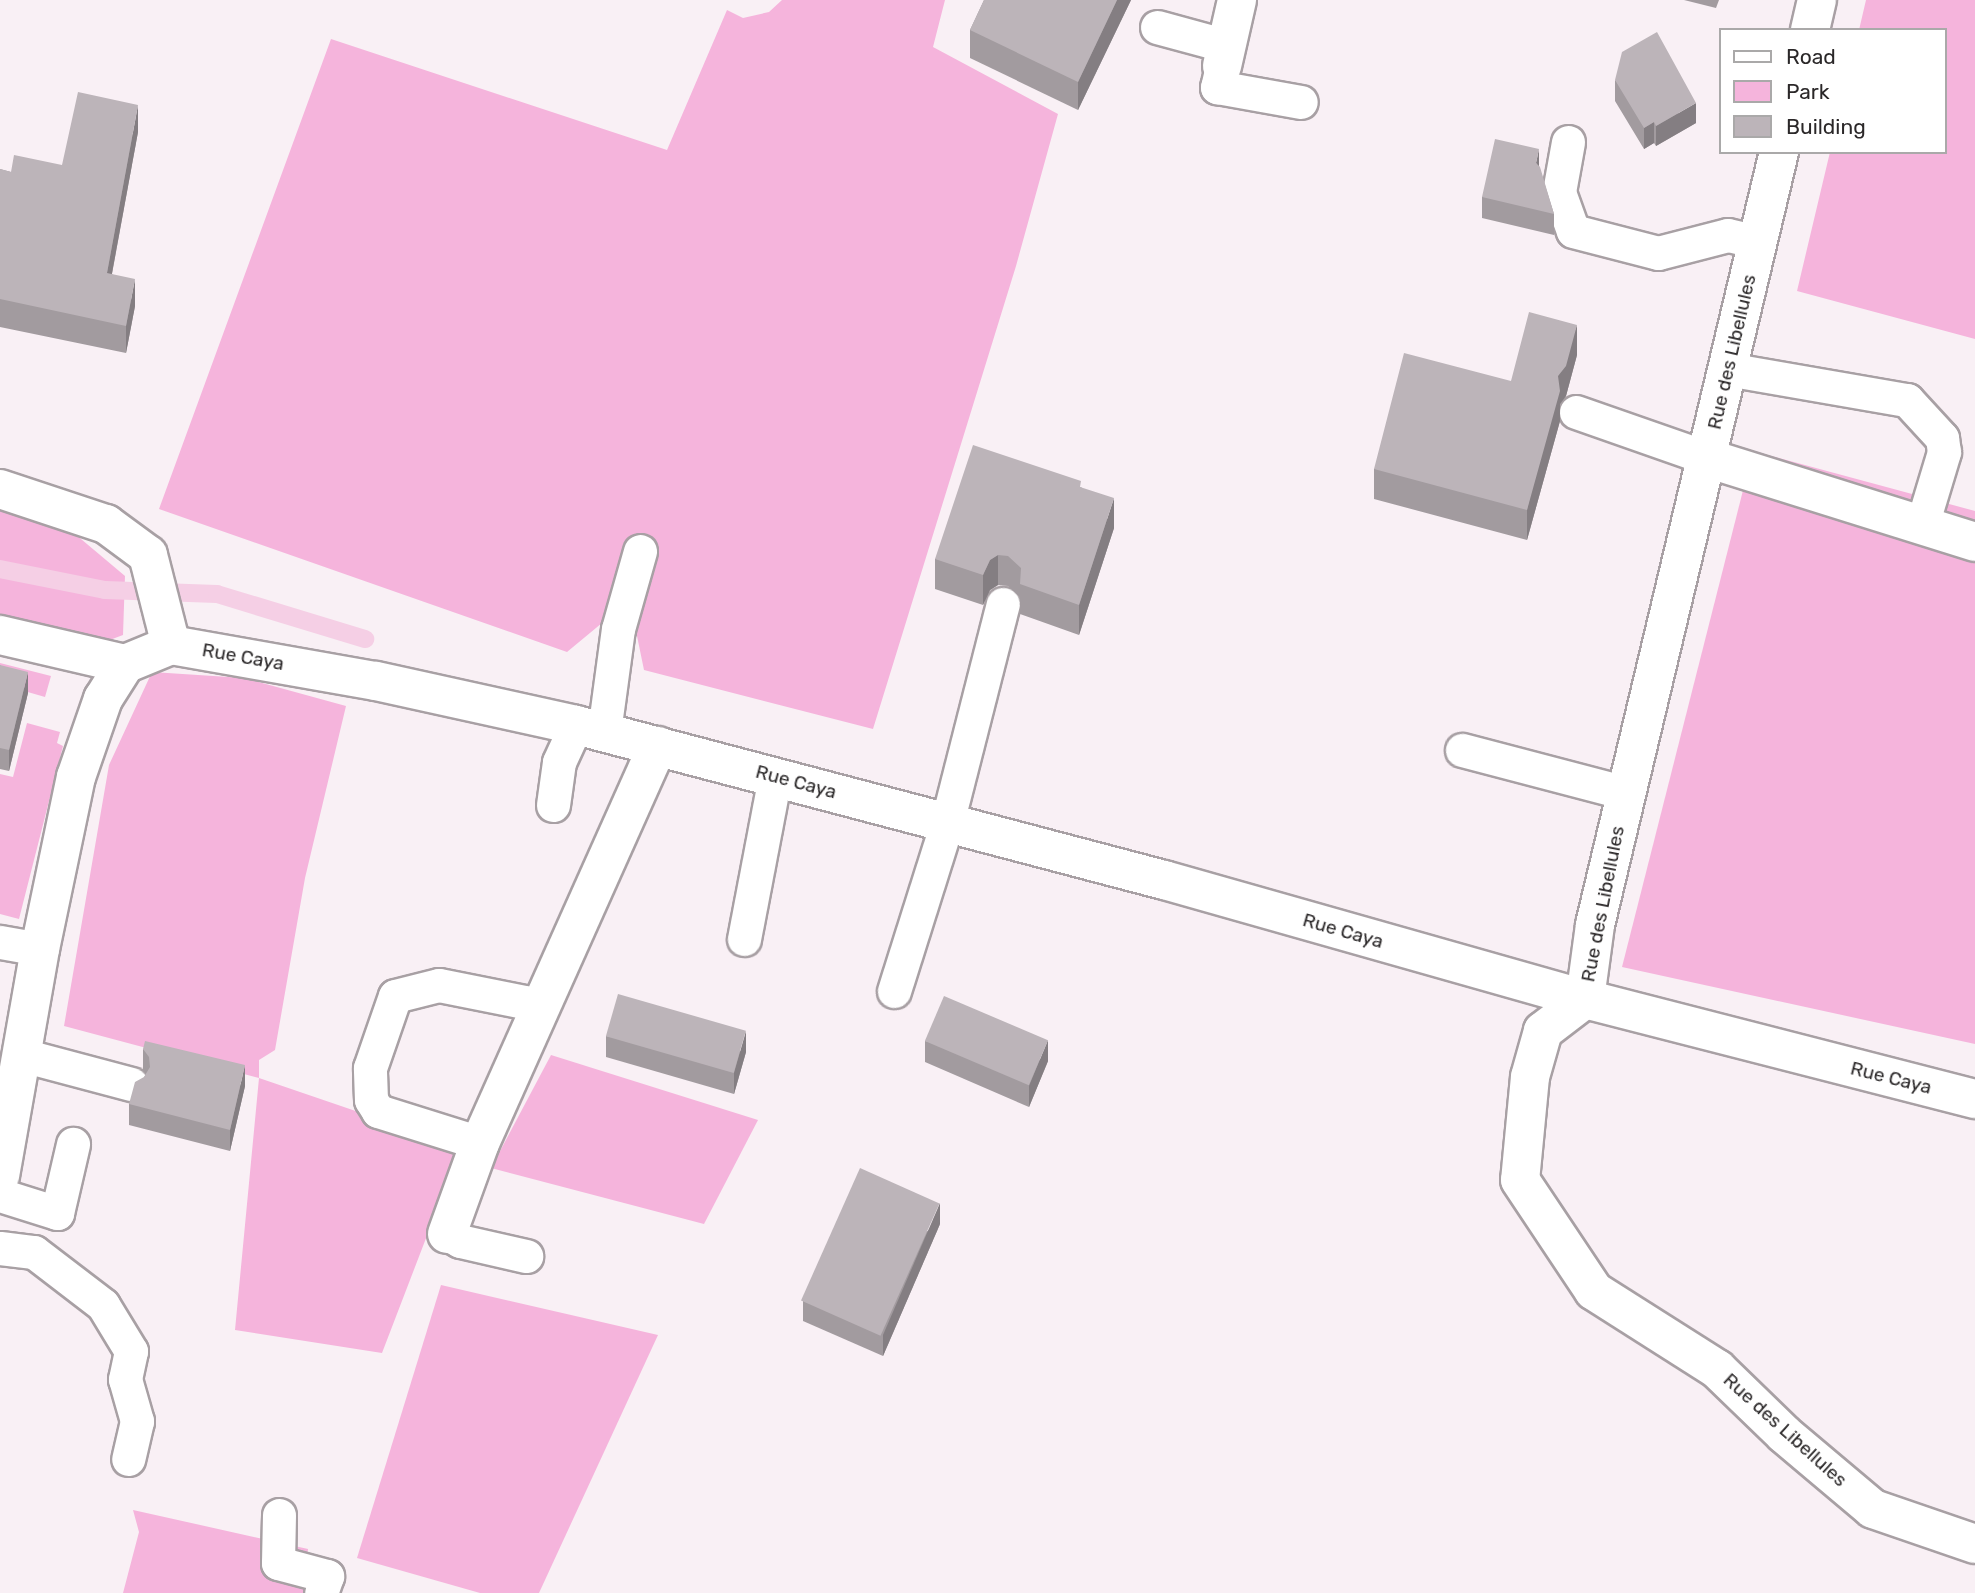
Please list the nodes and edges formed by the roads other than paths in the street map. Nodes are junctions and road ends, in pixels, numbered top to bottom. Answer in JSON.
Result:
{"nodes":[{"id":1,"x":1237,"y":0,"type":"edge"},
{"id":2,"x":1817,"y":0,"type":"edge"},
{"id":3,"x":1157,"y":27,"type":"dead end"},
{"id":4,"x":1810,"y":28,"type":"edge"},
{"id":5,"x":1225,"y":56,"type":"junction"},
{"id":6,"x":1301,"y":102,"type":"dead end"},
{"id":7,"x":1568,"y":142,"type":"dead end"},
{"id":8,"x":1779,"y":154,"type":"edge"},
{"id":9,"x":1758,"y":242,"type":"junction"},
{"id":10,"x":1727,"y":369,"type":"junction"},
{"id":11,"x":1576,"y":412,"type":"dead end"},
{"id":12,"x":1707,"y":458,"type":"junction"},
{"id":13,"x":0,"y":489,"type":"edge"},
{"id":14,"x":1922,"y":526,"type":"junction"},
{"id":15,"x":1975,"y":542,"type":"edge"},
{"id":16,"x":640,"y":551,"type":"dead end"},
{"id":17,"x":1003,"y":604,"type":"dead end"},
{"id":18,"x":0,"y":635,"type":"edge"},
{"id":19,"x":171,"y":645,"type":"junction"},
{"id":20,"x":125,"y":664,"type":"junction"},
{"id":21,"x":590,"y":729,"type":"junction"},
{"id":22,"x":658,"y":746,"type":"junction"},
{"id":23,"x":1462,"y":750,"type":"dead end"},
{"id":24,"x":775,"y":777,"type":"junction"},
{"id":25,"x":1626,"y":793,"type":"junction"},
{"id":26,"x":553,"y":805,"type":"dead end"},
{"id":27,"x":947,"y":822,"type":"junction"},
{"id":28,"x":744,"y":939,"type":"dead end"},
{"id":29,"x":0,"y":942,"type":"edge"},
{"id":30,"x":40,"y":949,"type":"junction"},
{"id":31,"x":894,"y":992,"type":"dead end"},
{"id":32,"x":1585,"y":999,"type":"junction"},
{"id":33,"x":540,"y":1009,"type":"junction"},
{"id":34,"x":22,"y":1055,"type":"junction"},
{"id":35,"x":131,"y":1084,"type":"edge"},
{"id":36,"x":1975,"y":1100,"type":"edge"},
{"id":37,"x":5,"y":1124,"type":"edge"},
{"id":38,"x":480,"y":1143,"type":"junction"},
{"id":39,"x":73,"y":1144,"type":"dead end"},
{"id":40,"x":0,"y":1176,"type":"edge"},
{"id":41,"x":0,"y":1195,"type":"edge"},
{"id":42,"x":447,"y":1234,"type":"joint"},
{"id":43,"x":0,"y":1248,"type":"edge"},
{"id":44,"x":526,"y":1256,"type":"dead end"},
{"id":45,"x":128,"y":1459,"type":"dead end"},
{"id":46,"x":279,"y":1515,"type":"dead end"},
{"id":47,"x":1975,"y":1545,"type":"edge"},
{"id":48,"x":321,"y":1593,"type":"edge"}],
"edges":[{"from":1,"to":5,"type":"street"},
{"from":2,"to":4,"type":"street"},
{"from":3,"to":5,"type":"lane"},
{"from":5,"to":6,"type":"lane"},
{"from":7,"to":9,"type":"lane"},
{"from":8,"to":9,"type":"street","name":"Rue des Libellules"},
{"from":9,"to":10,"type":"street","name":"Rue des Libellules"},
{"from":10,"to":12,"type":"street","name":"Rue des Libellules"},
{"from":10,"to":14,"type":"lane"},
{"from":11,"to":12,"type":"lane"},
{"from":12,"to":14,"type":"street"},
{"from":12,"to":25,"type":"street","name":"Rue des Libellules"},
{"from":13,"to":19,"type":"street"},
{"from":14,"to":15,"type":"street"},
{"from":16,"to":21,"type":"lane"},
{"from":17,"to":27,"type":"lane"},
{"from":18,"to":20,"type":"street"},
{"from":19,"to":20,"type":"street"},
{"from":19,"to":21,"type":"street","name":"Rue Caya"},
{"from":20,"to":30,"type":"street"},
{"from":21,"to":22,"type":"street","name":"Rue Caya"},
{"from":21,"to":26,"type":"lane"},
{"from":22,"to":24,"type":"street","name":"Rue Caya"},
{"from":22,"to":33,"type":"street"},
{"from":23,"to":25,"type":"lane"},
{"from":24,"to":27,"type":"street","name":"Rue Caya"},
{"from":24,"to":28,"type":"lane"},
{"from":25,"to":32,"type":"street","name":"Rue des Libellules"},
{"from":27,"to":31,"type":"lane"},
{"from":27,"to":32,"type":"street","name":"Rue Caya"},
{"from":29,"to":30,"type":"lane"},
{"from":30,"to":34,"type":"street"},
{"from":32,"to":36,"type":"street","name":"Rue Caya"},
{"from":32,"to":47,"type":"street","name":"Rue des Libellules"},
{"from":33,"to":38,"type":"street"},
{"from":33,"to":38,"type":"lane"},
{"from":34,"to":35,"type":"lane"},
{"from":34,"to":37,"type":"street"},
{"from":37,"to":40,"type":"street"},
{"from":38,"to":42,"type":"street"},
{"from":39,"to":41,"type":"lane"},
{"from":42,"to":44,"type":"lane"},
{"from":43,"to":45,"type":"lane"},
{"from":46,"to":48,"type":"lane"}]}
